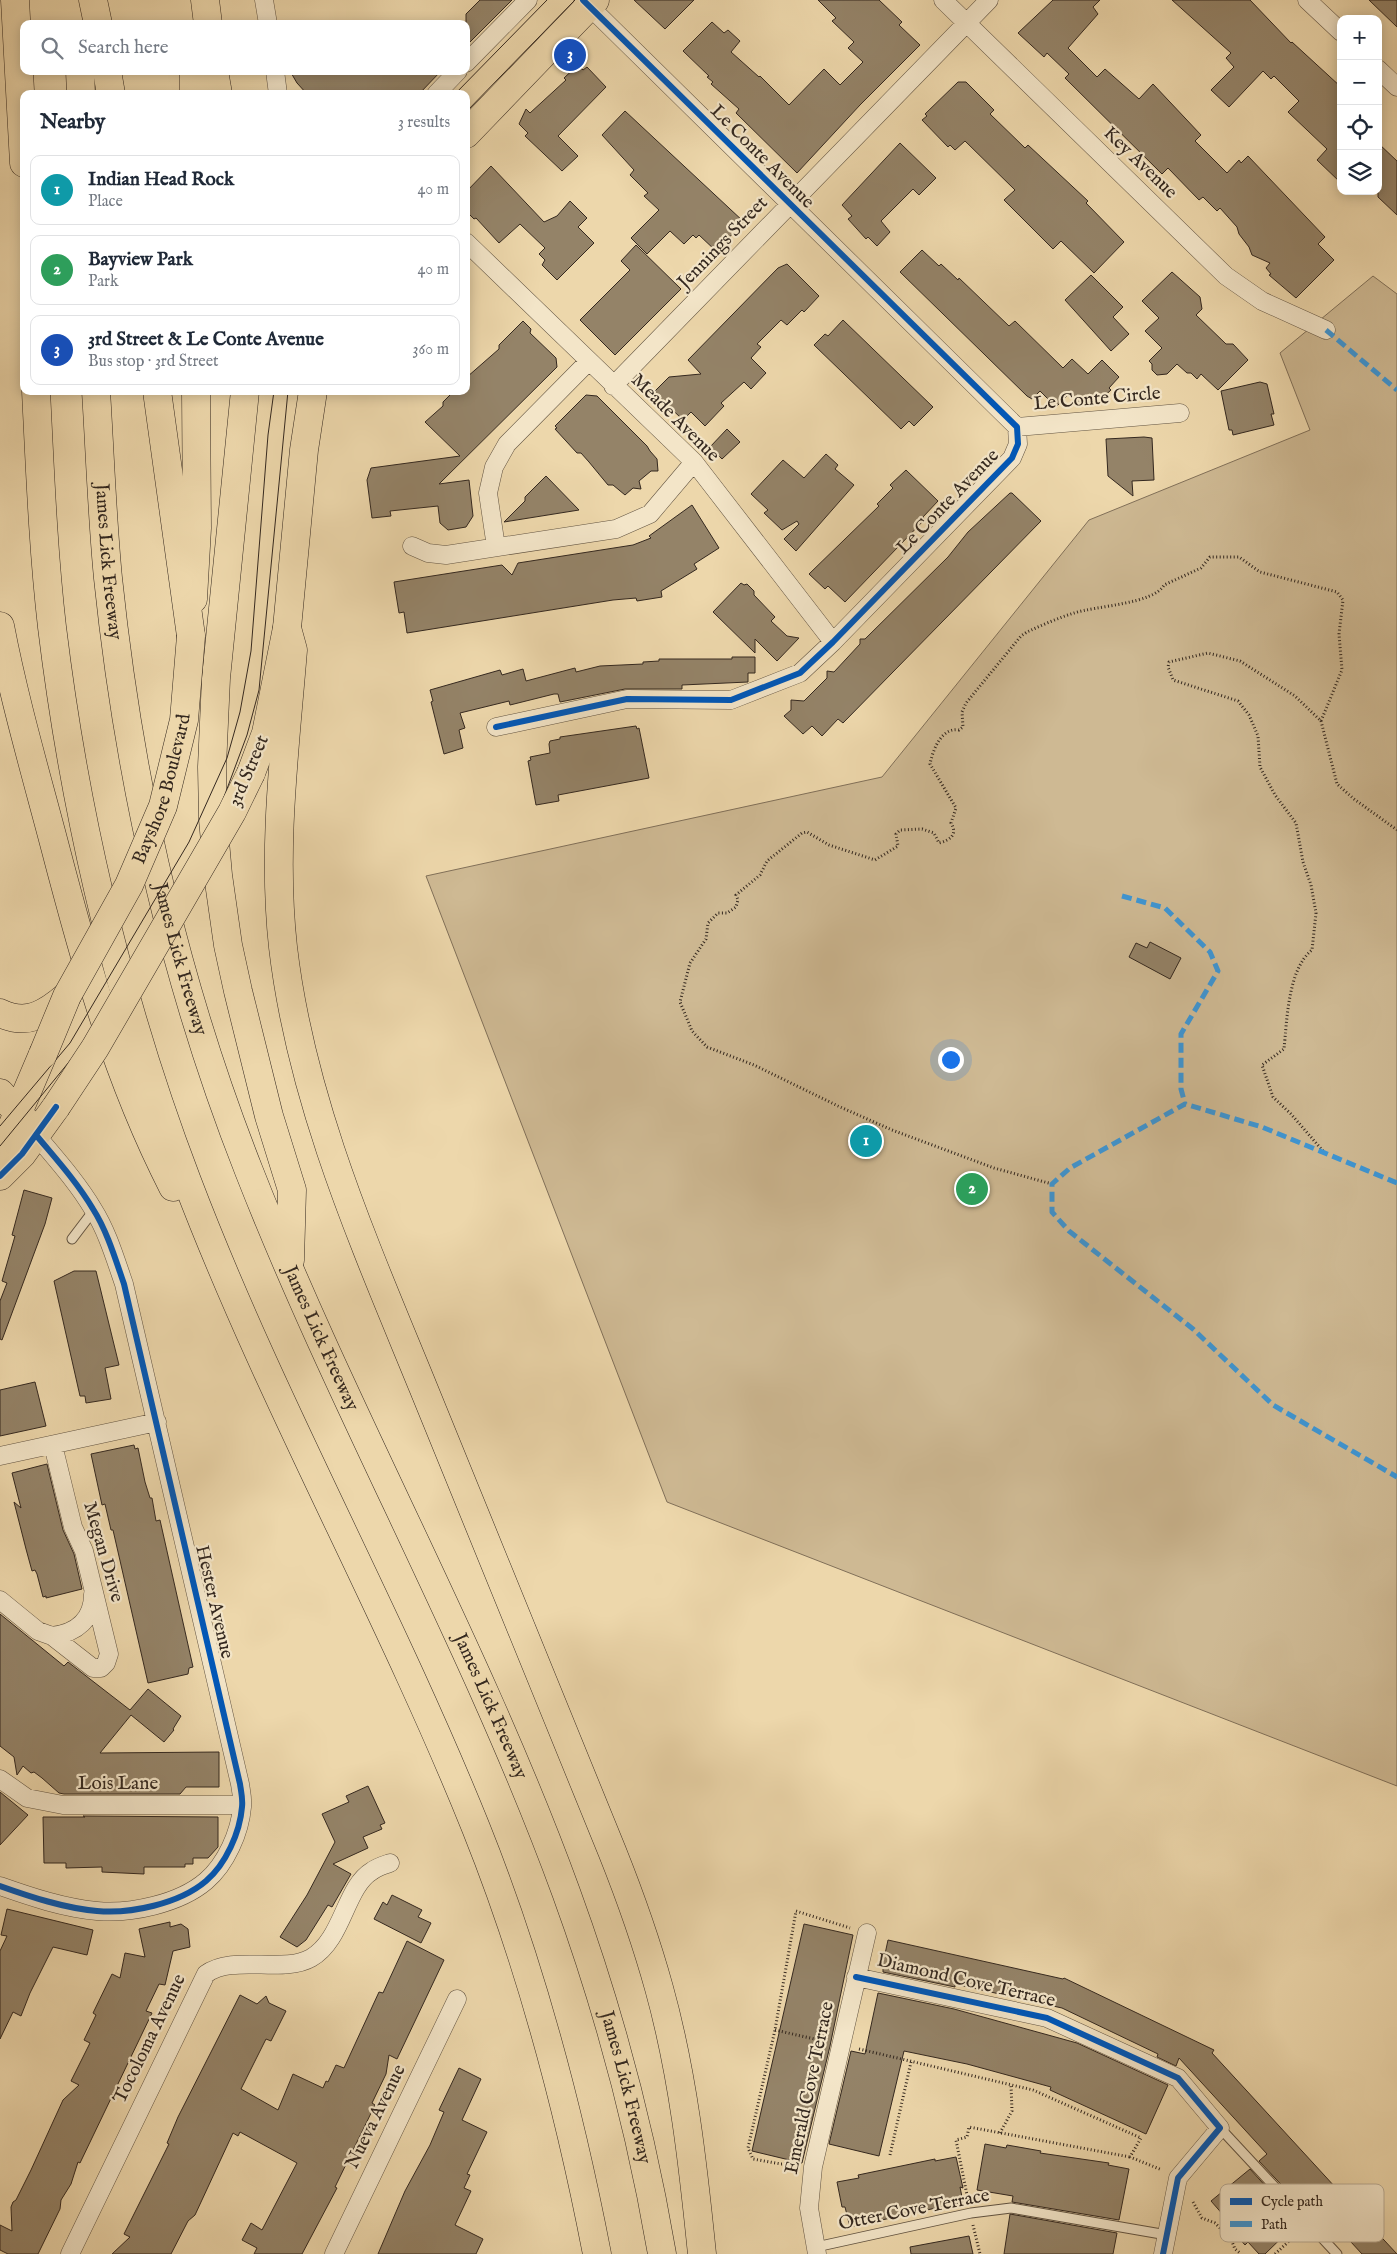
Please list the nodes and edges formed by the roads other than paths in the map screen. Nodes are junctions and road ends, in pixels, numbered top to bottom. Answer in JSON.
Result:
{"nodes":[{"id":1,"x":15,"y":0,"type":"edge"},
{"id":2,"x":76,"y":0,"type":"edge"},
{"id":3,"x":93,"y":0,"type":"edge"},
{"id":4,"x":194,"y":0,"type":"edge"},
{"id":5,"x":205,"y":0,"type":"edge"},
{"id":6,"x":264,"y":0,"type":"edge"},
{"id":7,"x":528,"y":0,"type":"edge"},
{"id":8,"x":943,"y":0,"type":"edge"},
{"id":9,"x":989,"y":0,"type":"edge"},
{"id":10,"x":1308,"y":0,"type":"edge"},
{"id":11,"x":589,"y":2,"type":"edge"},
{"id":12,"x":78,"y":20,"type":"edge"},
{"id":13,"x":97,"y":20,"type":"edge"},
{"id":14,"x":193,"y":20,"type":"edge"},
{"id":15,"x":208,"y":20,"type":"edge"},
{"id":16,"x":267,"y":20,"type":"edge"},
{"id":17,"x":966,"y":23,"type":"junction"},
{"id":18,"x":1337,"y":28,"type":"edge"},
{"id":19,"x":470,"y":59,"type":"edge"},
{"id":20,"x":1382,"y":73,"type":"edge"},
{"id":21,"x":80,"y":75,"type":"edge"},
{"id":22,"x":108,"y":75,"type":"edge"},
{"id":23,"x":194,"y":75,"type":"edge"},
{"id":24,"x":215,"y":75,"type":"edge"},
{"id":25,"x":275,"y":75,"type":"edge"},
{"id":26,"x":454,"y":75,"type":"edge"},
{"id":27,"x":1397,"y":87,"type":"edge"},
{"id":28,"x":81,"y":90,"type":"edge"},
{"id":29,"x":110,"y":90,"type":"edge"},
{"id":30,"x":194,"y":90,"type":"edge"},
{"id":31,"x":217,"y":90,"type":"edge"},
{"id":32,"x":277,"y":90,"type":"edge"},
{"id":33,"x":440,"y":90,"type":"edge"},
{"id":34,"x":20,"y":91,"type":"edge"},
{"id":35,"x":470,"y":130,"type":"edge"},
{"id":36,"x":790,"y":205,"type":"junction"},
{"id":37,"x":470,"y":246,"type":"edge"},
{"id":38,"x":1326,"y":330,"type":"dead end"},
{"id":39,"x":588,"y":362,"type":"junction"},
{"id":40,"x":613,"y":386,"type":"junction"},
{"id":41,"x":36,"y":395,"type":"edge"},
{"id":42,"x":96,"y":395,"type":"edge"},
{"id":43,"x":158,"y":395,"type":"edge"},
{"id":44,"x":196,"y":395,"type":"edge"},
{"id":45,"x":245,"y":395,"type":"edge"},
{"id":46,"x":312,"y":395,"type":"edge"},
{"id":47,"x":1180,"y":413,"type":"dead end"},
{"id":48,"x":1017,"y":427,"type":"junction"},
{"id":49,"x":694,"y":462,"type":"junction"},
{"id":50,"x":412,"y":546,"type":"dead end"},
{"id":51,"x":496,"y":547,"type":"junction"},
{"id":52,"x":0,"y":626,"type":"edge"},
{"id":53,"x":287,"y":628,"type":"junction"},
{"id":54,"x":190,"y":636,"type":"junction"},
{"id":55,"x":833,"y":642,"type":"junction"},
{"id":56,"x":496,"y":727,"type":"dead end"},
{"id":57,"x":67,"y":996,"type":"junction"},
{"id":58,"x":0,"y":1013,"type":"edge"},
{"id":59,"x":14,"y":1117,"type":"edge"},
{"id":60,"x":0,"y":1155,"type":"edge"},
{"id":61,"x":0,"y":1176,"type":"edge"},
{"id":62,"x":94,"y":1210,"type":"junction"},
{"id":63,"x":72,"y":1239,"type":"dead end"},
{"id":64,"x":289,"y":1269,"type":"junction"},
{"id":65,"x":238,"y":1303,"type":"junction"},
{"id":66,"x":157,"y":1422,"type":"junction"},
{"id":67,"x":53,"y":1445,"type":"junction"},
{"id":68,"x":0,"y":1456,"type":"edge"},
{"id":69,"x":93,"y":1588,"type":"junction"},
{"id":70,"x":0,"y":1600,"type":"edge"},
{"id":71,"x":52,"y":1636,"type":"junction"},
{"id":72,"x":0,"y":1779,"type":"edge"},
{"id":73,"x":242,"y":1805,"type":"junction"},
{"id":74,"x":390,"y":1863,"type":"dead end"},
{"id":75,"x":0,"y":1886,"type":"edge"},
{"id":76,"x":867,"y":1933,"type":"road end"},
{"id":77,"x":856,"y":1977,"type":"junction"},
{"id":78,"x":456,"y":1999,"type":"dead end"},
{"id":79,"x":1220,"y":2128,"type":"junction"},
{"id":80,"x":1272,"y":2184,"type":"edge"},
{"id":81,"x":1167,"y":2235,"type":"junction"},
{"id":82,"x":1326,"y":2242,"type":"edge"},
{"id":83,"x":817,"y":2250,"type":"edge"},
{"id":84,"x":70,"y":2254,"type":"edge"},
{"id":85,"x":334,"y":2254,"type":"edge"},
{"id":86,"x":597,"y":2254,"type":"edge"},
{"id":87,"x":662,"y":2254,"type":"edge"},
{"id":88,"x":702,"y":2254,"type":"edge"},
{"id":89,"x":1163,"y":2254,"type":"edge"},
{"id":90,"x":1337,"y":2254,"type":"edge"}],
"edges":[{"from":1,"to":34,"type":"main road"},
{"from":2,"to":12,"type":"main road"},
{"from":3,"to":13,"type":"main road"},
{"from":4,"to":14,"type":"main road"},
{"from":5,"to":15,"type":"main road"},
{"from":6,"to":16,"type":"street"},
{"from":7,"to":19,"type":"street"},
{"from":8,"to":17,"type":"street","name":"Key Avenue"},
{"from":9,"to":17,"type":"street","name":"Jennings Street"},
{"from":10,"to":18,"type":"street"},
{"from":11,"to":35,"type":"main road"},
{"from":11,"to":36,"type":"street","name":"Le Conte Avenue"},
{"from":17,"to":36,"type":"street","name":"Jennings Street"},
{"from":17,"to":38,"type":"street","name":"Key Avenue"},
{"from":20,"to":27,"type":"street"},
{"from":21,"to":28,"type":"main road"},
{"from":22,"to":29,"type":"main road"},
{"from":23,"to":30,"type":"main road"},
{"from":24,"to":31,"type":"main road"},
{"from":25,"to":32,"type":"street"},
{"from":26,"to":33,"type":"street"},
{"from":36,"to":40,"type":"street","name":"Jennings Street"},
{"from":36,"to":48,"type":"street","name":"Le Conte Avenue"},
{"from":37,"to":39,"type":"street","name":"Meade Avenue"},
{"from":39,"to":40,"type":"street","name":"Meade Avenue"},
{"from":39,"to":51,"type":"street"},
{"from":40,"to":49,"type":"street","name":"Meade Avenue"},
{"from":41,"to":65,"type":"main road"},
{"from":42,"to":64,"type":"main road","name":"James Lick Freeway"},
{"from":43,"to":54,"type":"main road"},
{"from":44,"to":54,"type":"main road","name":"Bayshore Boulevard"},
{"from":45,"to":64,"type":"main road"},
{"from":46,"to":53,"type":"main road","name":"3rd Street"},
{"from":47,"to":48,"type":"street","name":"Le Conte Circle"},
{"from":48,"to":55,"type":"street","name":"Le Conte Avenue"},
{"from":49,"to":51,"type":"street"},
{"from":49,"to":55,"type":"street","name":"Meade Avenue"},
{"from":50,"to":51,"type":"street"},
{"from":52,"to":65,"type":"main road"},
{"from":53,"to":59,"type":"main road","name":"3rd Street","bridge":true},
{"from":53,"to":88,"type":"main road"},
{"from":54,"to":57,"type":"main road","name":"Bayshore Boulevard","bridge":true},
{"from":55,"to":56,"type":"street","name":"Le Conte Avenue"},
{"from":57,"to":58,"type":"main road"},
{"from":57,"to":59,"type":"main road","name":"Bayshore Boulevard","bridge":true},
{"from":59,"to":60,"type":"main road","name":"Bayshore Boulevard"},
{"from":59,"to":61,"type":"main road"},
{"from":59,"to":62,"type":"street","name":"Hester Avenue"},
{"from":62,"to":63,"type":"lane"},
{"from":62,"to":66,"type":"street","name":"Hester Avenue"},
{"from":64,"to":87,"type":"main road","name":"James Lick Freeway"},
{"from":65,"to":86,"type":"main road"},
{"from":66,"to":67,"type":"street"},
{"from":66,"to":73,"type":"street","name":"Hester Avenue"},
{"from":67,"to":68,"type":"street"},
{"from":67,"to":69,"type":"street","name":"Megan Drive"},
{"from":69,"to":71,"type":"street"},
{"from":69,"to":71,"type":"street","name":"Megan Drive"},
{"from":70,"to":71,"type":"street"},
{"from":72,"to":73,"type":"street","name":"Lois Lane"},
{"from":73,"to":75,"type":"street","name":"Hester Avenue"},
{"from":74,"to":84,"type":"street","name":"Tocoloma Avenue"},
{"from":76,"to":77,"type":"street","name":"Emerald Cove Terrace"},
{"from":77,"to":79,"type":"street","name":"Diamond Cove Terrace"},
{"from":77,"to":83,"type":"street","name":"Emerald Cove Terrace"},
{"from":78,"to":85,"type":"street","name":"Nueva Avenue"},
{"from":79,"to":80,"type":"lane","name":"Diamond Cove Terrace"},
{"from":79,"to":81,"type":"street"},
{"from":81,"to":83,"type":"lane","name":"Otter Cove Terrace"},
{"from":81,"to":89,"type":"street"},
{"from":82,"to":90,"type":"lane","name":"Diamond Cove Terrace"}]}
